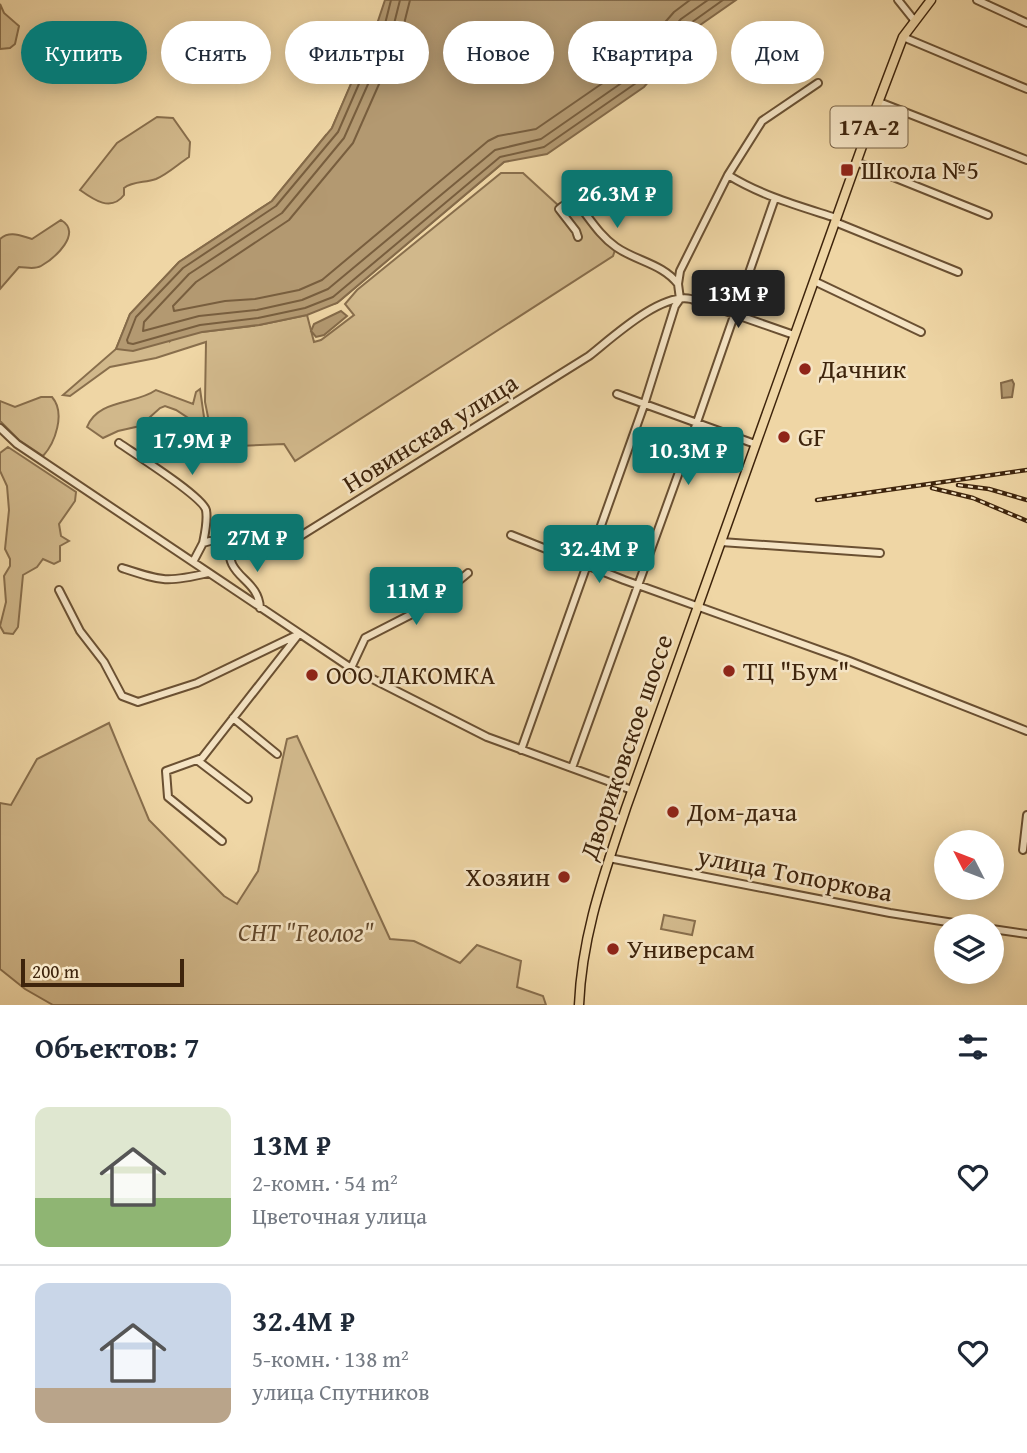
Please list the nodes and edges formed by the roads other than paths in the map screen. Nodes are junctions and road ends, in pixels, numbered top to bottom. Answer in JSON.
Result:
{"nodes":[{"id":1,"x":898,"y":0,"type":"edge"},
{"id":2,"x":931,"y":0,"type":"edge"},
{"id":3,"x":977,"y":0,"type":"edge"},
{"id":4,"x":914,"y":20,"type":"junction"},
{"id":5,"x":1027,"y":23,"type":"edge"},
{"id":6,"x":903,"y":37,"type":"junction"},
{"id":7,"x":817,"y":84,"type":"edge"},
{"id":8,"x":1027,"y":89,"type":"edge"},
{"id":9,"x":878,"y":102,"type":"junction"},
{"id":10,"x":1027,"y":160,"type":"edge"},
{"id":11,"x":856,"y":162,"type":"junction"},
{"id":12,"x":728,"y":175,"type":"junction"},
{"id":13,"x":775,"y":198,"type":"junction"},
{"id":14,"x":988,"y":215,"type":"dead end"},
{"id":15,"x":836,"y":220,"type":"junction"},
{"id":16,"x":578,"y":237,"type":"dead end"},
{"id":17,"x":958,"y":272,"type":"dead end"},
{"id":18,"x":814,"y":281,"type":"junction"},
{"id":19,"x":678,"y":285,"type":"junction"},
{"id":20,"x":680,"y":299,"type":"junction"},
{"id":21,"x":736,"y":314,"type":"junction"},
{"id":22,"x":921,"y":332,"type":"dead end"},
{"id":23,"x":794,"y":335,"type":"junction"},
{"id":24,"x":617,"y":394,"type":"dead end"},
{"id":25,"x":644,"y":405,"type":"junction"},
{"id":26,"x":696,"y":425,"type":"junction"},
{"id":27,"x":0,"y":428,"type":"edge"},
{"id":28,"x":119,"y":443,"type":"dead end"},
{"id":29,"x":755,"y":444,"type":"junction"},
{"id":30,"x":511,"y":535,"type":"dead end"},
{"id":31,"x":230,"y":540,"type":"junction"},
{"id":32,"x":721,"y":542,"type":"junction"},
{"id":33,"x":203,"y":543,"type":"junction"},
{"id":34,"x":880,"y":553,"type":"dead end"},
{"id":35,"x":193,"y":562,"type":"junction"},
{"id":36,"x":587,"y":565,"type":"junction"},
{"id":37,"x":122,"y":568,"type":"dead end"},
{"id":38,"x":208,"y":572,"type":"junction"},
{"id":39,"x":468,"y":573,"type":"dead end"},
{"id":40,"x":637,"y":585,"type":"junction"},
{"id":41,"x":59,"y":590,"type":"dead end"},
{"id":42,"x":698,"y":607,"type":"junction"},
{"id":43,"x":260,"y":608,"type":"junction"},
{"id":44,"x":299,"y":634,"type":"junction"},
{"id":45,"x":351,"y":668,"type":"junction"},
{"id":46,"x":233,"y":718,"type":"junction"},
{"id":47,"x":1027,"y":731,"type":"edge"},
{"id":48,"x":521,"y":750,"type":"junction"},
{"id":49,"x":276,"y":754,"type":"dead end"},
{"id":50,"x":197,"y":760,"type":"junction"},
{"id":51,"x":572,"y":768,"type":"junction"},
{"id":52,"x":632,"y":790,"type":"junction"},
{"id":53,"x":248,"y":799,"type":"dead end"},
{"id":54,"x":1027,"y":815,"type":"edge"},
{"id":55,"x":222,"y":841,"type":"dead end"},
{"id":56,"x":1023,"y":850,"type":"dead end"},
{"id":57,"x":609,"y":858,"type":"junction"},
{"id":58,"x":934,"y":920,"type":"edge"},
{"id":59,"x":1004,"y":931,"type":"edge"},
{"id":60,"x":1027,"y":934,"type":"edge"},
{"id":61,"x":579,"y":1005,"type":"edge"}],
"edges":[{"from":1,"to":4,"type":"street"},
{"from":2,"to":4,"type":"main road","name":"Двориковское шоссе","number":"17А-2"},
{"from":3,"to":5,"type":"street"},
{"from":4,"to":6,"type":"main road","name":"Двориковское шоссе","number":"17А-2"},
{"from":6,"to":8,"type":"street"},
{"from":6,"to":9,"type":"main road","name":"Двориковское шоссе","number":"17А-2"},
{"from":7,"to":12,"type":"street"},
{"from":9,"to":10,"type":"street"},
{"from":9,"to":11,"type":"main road","name":"Двориковское шоссе","number":"17А-2"},
{"from":11,"to":14,"type":"street"},
{"from":11,"to":15,"type":"main road","name":"Двориковское шоссе","number":"17А-2"},
{"from":12,"to":13,"type":"street"},
{"from":12,"to":19,"type":"street"},
{"from":13,"to":15,"type":"street"},
{"from":13,"to":21,"type":"street"},
{"from":15,"to":17,"type":"street"},
{"from":15,"to":18,"type":"main road","name":"Двориковское шоссе","number":"17А-2"},
{"from":16,"to":19,"type":"street"},
{"from":18,"to":22,"type":"street"},
{"from":18,"to":23,"type":"main road","name":"Двориковское шоссе","number":"17А-2"},
{"from":19,"to":20,"type":"street"},
{"from":20,"to":21,"type":"street"},
{"from":20,"to":25,"type":"street"},
{"from":20,"to":31,"type":"street","name":"Новинская улица"},
{"from":21,"to":23,"type":"street"},
{"from":21,"to":26,"type":"street"},
{"from":23,"to":29,"type":"main road","name":"Двориковское шоссе","number":"17А-2"},
{"from":24,"to":25,"type":"street"},
{"from":25,"to":26,"type":"street"},
{"from":25,"to":36,"type":"street"},
{"from":26,"to":29,"type":"street"},
{"from":26,"to":40,"type":"street"},
{"from":27,"to":35,"type":"street"},
{"from":28,"to":33,"type":"street"},
{"from":29,"to":32,"type":"main road","name":"Двориковское шоссе","number":"17А-2"},
{"from":30,"to":36,"type":"street"},
{"from":31,"to":33,"type":"street","name":"Новинская улица"},
{"from":31,"to":43,"type":"street"},
{"from":32,"to":34,"type":"street"},
{"from":32,"to":42,"type":"main road","name":"Двориковское шоссе","number":"17А-2"},
{"from":33,"to":35,"type":"street"},
{"from":35,"to":38,"type":"street"},
{"from":36,"to":40,"type":"street"},
{"from":36,"to":48,"type":"street"},
{"from":37,"to":38,"type":"street"},
{"from":38,"to":43,"type":"street"},
{"from":39,"to":45,"type":"street"},
{"from":40,"to":42,"type":"street"},
{"from":40,"to":51,"type":"street"},
{"from":41,"to":44,"type":"street"},
{"from":42,"to":47,"type":"street"},
{"from":42,"to":52,"type":"main road","name":"Двориковское шоссе","number":"17А-2"},
{"from":43,"to":44,"type":"street"},
{"from":44,"to":45,"type":"street"},
{"from":44,"to":46,"type":"street"},
{"from":45,"to":48,"type":"street"},
{"from":46,"to":49,"type":"street"},
{"from":46,"to":50,"type":"street"},
{"from":48,"to":51,"type":"street"},
{"from":50,"to":53,"type":"street"},
{"from":50,"to":55,"type":"street"},
{"from":51,"to":52,"type":"street"},
{"from":52,"to":57,"type":"main road","name":"Двориковское шоссе"},
{"from":54,"to":56,"type":"street"},
{"from":57,"to":58,"type":"street","name":"улица Топоркова"},
{"from":57,"to":61,"type":"main road","name":"Двориковское шоссе"},
{"from":59,"to":60,"type":"street"}]}
